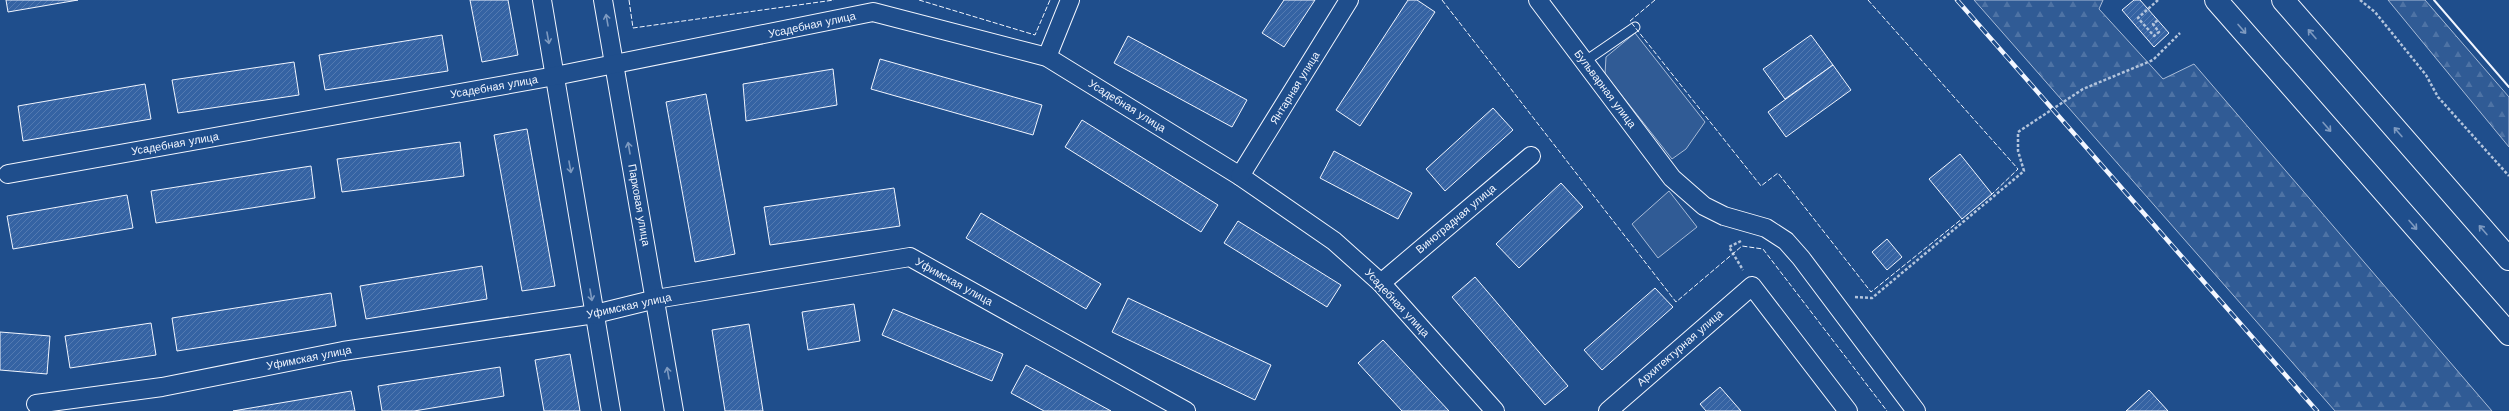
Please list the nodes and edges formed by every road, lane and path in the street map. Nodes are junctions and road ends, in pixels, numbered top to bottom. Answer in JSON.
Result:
{"nodes":[{"id":1,"x":542,"y":0,"type":"edge"},
{"id":2,"x":604,"y":0,"type":"edge"},
{"id":3,"x":1070,"y":0,"type":"edge"},
{"id":4,"x":1349,"y":0,"type":"edge"},
{"id":5,"x":1538,"y":0,"type":"edge"},
{"id":6,"x":2158,"y":0,"type":"edge"},
{"id":7,"x":2216,"y":0,"type":"edge"},
{"id":8,"x":2283,"y":0,"type":"edge"},
{"id":9,"x":2360,"y":0,"type":"edge"},
{"id":10,"x":2158,"y":20,"type":"dead end"},
{"id":11,"x":1635,"y":28,"type":"dead end"},
{"id":12,"x":2180,"y":33,"type":"dead end"},
{"id":13,"x":1047,"y":58,"type":"junction"},
{"id":14,"x":1584,"y":62,"type":"junction"},
{"id":15,"x":614,"y":65,"type":"junction"},
{"id":16,"x":555,"y":76,"type":"junction"},
{"id":17,"x":1531,"y":156,"type":"dead end"},
{"id":18,"x":8,"y":174,"type":"dead end"},
{"id":19,"x":1240,"y":176,"type":"junction"},
{"id":20,"x":2509,"y":176,"type":"edge"},
{"id":21,"x":2509,"y":259,"type":"edge"},
{"id":22,"x":1381,"y":283,"type":"junction"},
{"id":23,"x":1872,"y":298,"type":"dead end"},
{"id":24,"x":656,"y":299,"type":"junction"},
{"id":25,"x":595,"y":314,"type":"junction"},
{"id":26,"x":2509,"y":334,"type":"edge"},
{"id":27,"x":36,"y":404,"type":"dead end"},
{"id":28,"x":611,"y":411,"type":"edge"},
{"id":29,"x":674,"y":411,"type":"edge"},
{"id":30,"x":1186,"y":411,"type":"edge"},
{"id":31,"x":1495,"y":411,"type":"edge"},
{"id":32,"x":1608,"y":411,"type":"edge"},
{"id":33,"x":1848,"y":411,"type":"edge"},
{"id":34,"x":1916,"y":411,"type":"edge"}],
"edges":[{"from":1,"to":16,"type":"street","one_way":true},
{"from":15,"to":2,"type":"street","name":"Парковая улица","one_way":true},
{"from":3,"to":13,"type":"street"},
{"from":4,"to":19,"type":"street","name":"Янтарная улица"},
{"from":5,"to":14,"type":"street","name":"Бульварная улица"},
{"from":6,"to":10,"type":"path"},
{"from":7,"to":26,"type":"highway","one_way":true},
{"from":21,"to":8,"type":"highway","one_way":true},
{"from":9,"to":20,"type":"path"},
{"from":11,"to":14,"type":"lane"},
{"from":12,"to":23,"type":"path"},
{"from":13,"to":15,"type":"street","name":"Усадебная улица"},
{"from":13,"to":19,"type":"street","name":"Усадебная улица"},
{"from":14,"to":34,"type":"street","name":"Бульварная улица"},
{"from":15,"to":16,"type":"street","name":"Усадебная улица"},
{"from":24,"to":15,"type":"street","name":"Парковая улица","one_way":true},
{"from":16,"to":18,"type":"street","name":"Усадебная улица"},
{"from":16,"to":25,"type":"street","one_way":true},
{"from":17,"to":22,"type":"street","name":"Виноградная улица"},
{"from":19,"to":22,"type":"street","name":"Усадебная улица"},
{"from":22,"to":31,"type":"street","name":"Усадебная улица"},
{"from":24,"to":25,"type":"street","name":"Уфимская улица"},
{"from":29,"to":24,"type":"street","name":"Парковая улица","one_way":true},
{"from":24,"to":30,"type":"street","name":"Уфимская улица"},
{"from":25,"to":27,"type":"street","name":"Уфимская улица"},
{"from":25,"to":28,"type":"street"},
{"from":32,"to":33,"type":"street","name":"Архитектурная улица"}]}
